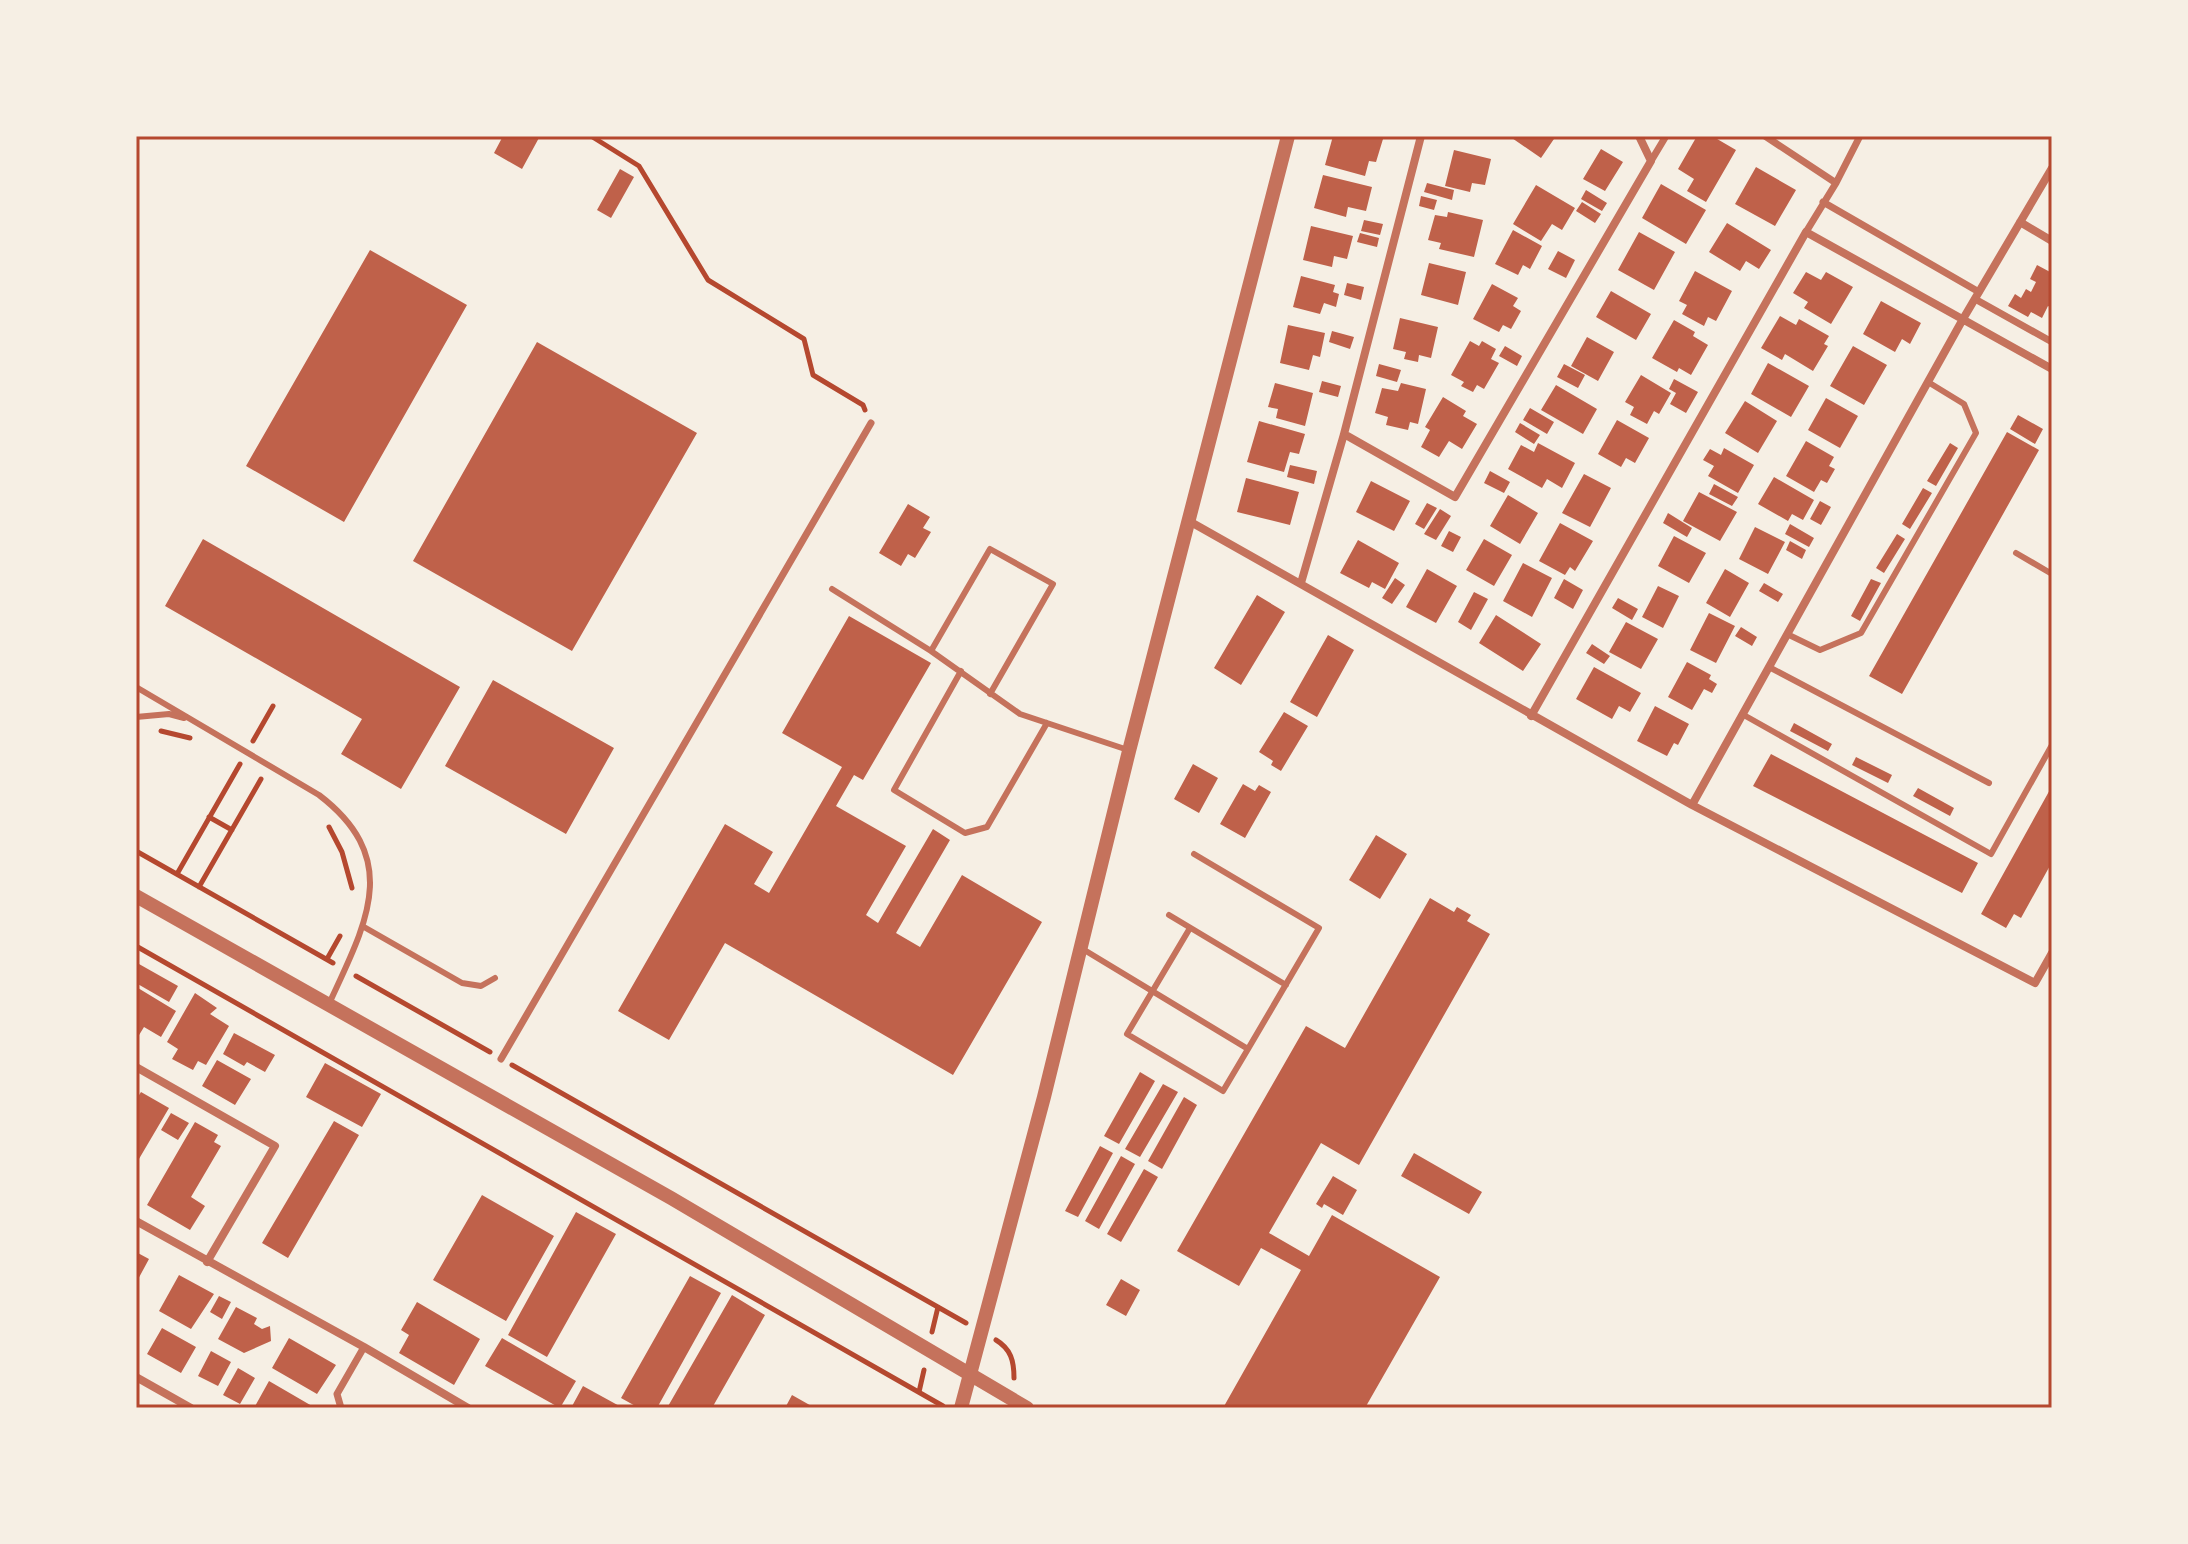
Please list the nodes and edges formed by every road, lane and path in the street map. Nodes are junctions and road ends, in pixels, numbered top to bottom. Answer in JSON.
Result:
{"nodes":[{"id":1,"x":591,"y":136,"type":"edge"},
{"id":2,"x":1288,"y":136,"type":"edge"},
{"id":3,"x":1421,"y":136,"type":"edge"},
{"id":4,"x":1639,"y":136,"type":"edge"},
{"id":5,"x":1666,"y":136,"type":"edge"},
{"id":6,"x":1765,"y":136,"type":"edge"},
{"id":7,"x":1860,"y":136,"type":"edge"},
{"id":8,"x":1651,"y":161,"type":"junction"},
{"id":9,"x":2052,"y":168,"type":"edge"},
{"id":10,"x":1836,"y":183,"type":"junction"},
{"id":11,"x":1823,"y":202,"type":"junction"},
{"id":12,"x":2020,"y":222,"type":"junction"},
{"id":13,"x":1806,"y":232,"type":"junction"},
{"id":14,"x":2052,"y":241,"type":"edge"},
{"id":15,"x":1977,"y":296,"type":"junction"},
{"id":16,"x":1963,"y":319,"type":"junction"},
{"id":17,"x":2052,"y":342,"type":"edge"},
{"id":18,"x":2052,"y":369,"type":"edge"},
{"id":19,"x":1928,"y":382,"type":"junction"},
{"id":20,"x":871,"y":423,"type":"joint"},
{"id":21,"x":1344,"y":434,"type":"junction"},
{"id":22,"x":1189,"y":521,"type":"junction"},
{"id":23,"x":2016,"y":553,"type":"dead end"},
{"id":24,"x":2052,"y":574,"type":"edge"},
{"id":25,"x":1301,"y":583,"type":"junction"},
{"id":26,"x":832,"y":589,"type":"dead end"},
{"id":27,"x":1787,"y":634,"type":"junction"},
{"id":28,"x":931,"y":651,"type":"junction"},
{"id":29,"x":1769,"y":667,"type":"junction"},
{"id":30,"x":961,"y":671,"type":"junction"},
{"id":31,"x":136,"y":687,"type":"edge"},
{"id":32,"x":990,"y":694,"type":"junction"},
{"id":33,"x":273,"y":706,"type":"dead end"},
{"id":34,"x":1742,"y":714,"type":"junction"},
{"id":35,"x":1531,"y":716,"type":"junction"},
{"id":36,"x":136,"y":717,"type":"edge"},
{"id":37,"x":192,"y":720,"type":"junction"},
{"id":38,"x":1047,"y":723,"type":"junction"},
{"id":39,"x":147,"y":732,"type":"dead end"},
{"id":40,"x":193,"y":738,"type":"dead end"},
{"id":41,"x":2052,"y":745,"type":"edge"},
{"id":42,"x":1129,"y":751,"type":"junction"},
{"id":43,"x":247,"y":752,"type":"junction"},
{"id":44,"x":227,"y":759,"type":"dead end"},
{"id":45,"x":239,"y":766,"type":"junction"},
{"id":46,"x":261,"y":779,"type":"junction"},
{"id":47,"x":1989,"y":783,"type":"dead end"},
{"id":48,"x":272,"y":786,"type":"dead end"},
{"id":49,"x":1692,"y":805,"type":"junction"},
{"id":50,"x":209,"y":817,"type":"junction"},
{"id":51,"x":328,"y":824,"type":"dead end"},
{"id":52,"x":232,"y":830,"type":"junction"},
{"id":53,"x":136,"y":851,"type":"edge"},
{"id":54,"x":1194,"y":854,"type":"dead end"},
{"id":55,"x":177,"y":874,"type":"junction"},
{"id":56,"x":199,"y":887,"type":"junction"},
{"id":57,"x":136,"y":896,"type":"edge"},
{"id":58,"x":351,"y":899,"type":"dead end"},
{"id":59,"x":1169,"y":915,"type":"dead end"},
{"id":60,"x":364,"y":927,"type":"junction"},
{"id":61,"x":1190,"y":928,"type":"junction"},
{"id":62,"x":341,"y":934,"type":"dead end"},
{"id":63,"x":136,"y":946,"type":"edge"},
{"id":64,"x":1081,"y":948,"type":"junction"},
{"id":65,"x":2052,"y":953,"type":"edge"},
{"id":66,"x":327,"y":959,"type":"junction"},
{"id":67,"x":340,"y":967,"type":"dead end"},
{"id":68,"x":2048,"y":967,"type":"edge"},
{"id":69,"x":354,"y":975,"type":"dead end"},
{"id":70,"x":495,"y":978,"type":"dead end"},
{"id":71,"x":1286,"y":985,"type":"junction"},
{"id":72,"x":1152,"y":992,"type":"junction"},
{"id":73,"x":328,"y":1005,"type":"junction"},
{"id":74,"x":1248,"y":1049,"type":"junction"},
{"id":75,"x":501,"y":1059,"type":"junction"},
{"id":76,"x":136,"y":1067,"type":"edge"},
{"id":77,"x":136,"y":1221,"type":"edge"},
{"id":78,"x":207,"y":1262,"type":"junction"},
{"id":79,"x":980,"y":1331,"type":"junction"},
{"id":80,"x":364,"y":1347,"type":"junction"},
{"id":81,"x":1014,"y":1362,"type":"dead end"},
{"id":82,"x":970,"y":1374,"type":"junction"},
{"id":83,"x":136,"y":1377,"type":"edge"},
{"id":84,"x":191,"y":1408,"type":"edge"},
{"id":85,"x":341,"y":1408,"type":"edge"},
{"id":86,"x":468,"y":1408,"type":"edge"},
{"id":87,"x":947,"y":1408,"type":"edge"},
{"id":88,"x":961,"y":1408,"type":"edge"},
{"id":89,"x":1027,"y":1408,"type":"edge"}],
"edges":[{"from":1,"to":20,"type":"path"},
{"from":2,"to":22,"type":"street"},
{"from":3,"to":21,"type":"street"},
{"from":4,"to":8,"type":"street"},
{"from":5,"to":8,"type":"street"},
{"from":6,"to":10,"type":"street"},
{"from":7,"to":10,"type":"street"},
{"from":8,"to":21,"type":"street"},
{"from":9,"to":12,"type":"street"},
{"from":10,"to":11,"type":"street"},
{"from":11,"to":13,"type":"street"},
{"from":11,"to":15,"type":"street"},
{"from":12,"to":14,"type":"street"},
{"from":12,"to":15,"type":"street"},
{"from":13,"to":16,"type":"street"},
{"from":13,"to":35,"type":"street"},
{"from":15,"to":16,"type":"street"},
{"from":15,"to":17,"type":"street"},
{"from":16,"to":18,"type":"street"},
{"from":16,"to":19,"type":"street"},
{"from":19,"to":27,"type":"street"},
{"from":19,"to":27,"type":"lane"},
{"from":20,"to":75,"type":"street"},
{"from":21,"to":25,"type":"street"},
{"from":22,"to":25,"type":"street"},
{"from":22,"to":42,"type":"street"},
{"from":23,"to":24,"type":"lane"},
{"from":25,"to":35,"type":"street"},
{"from":26,"to":28,"type":"lane"},
{"from":27,"to":29,"type":"street"},
{"from":28,"to":30,"type":"lane"},
{"from":28,"to":32,"type":"lane"},
{"from":29,"to":34,"type":"street"},
{"from":29,"to":47,"type":"lane"},
{"from":30,"to":32,"type":"lane"},
{"from":30,"to":38,"type":"lane"},
{"from":31,"to":37,"type":"lane"},
{"from":32,"to":38,"type":"lane"},
{"from":33,"to":43,"type":"path"},
{"from":34,"to":41,"type":"lane"},
{"from":34,"to":49,"type":"street"},
{"from":35,"to":49,"type":"street"},
{"from":36,"to":37,"type":"lane"},
{"from":37,"to":43,"type":"lane"},
{"from":38,"to":42,"type":"lane"},
{"from":39,"to":40,"type":"path"},
{"from":42,"to":64,"type":"street"},
{"from":43,"to":45,"type":"path"},
{"from":43,"to":60,"type":"lane"},
{"from":44,"to":45,"type":"path"},
{"from":45,"to":46,"type":"path"},
{"from":45,"to":50,"type":"path"},
{"from":46,"to":48,"type":"path"},
{"from":46,"to":52,"type":"path"},
{"from":49,"to":68,"type":"street"},
{"from":50,"to":52,"type":"path"},
{"from":50,"to":55,"type":"path"},
{"from":51,"to":58,"type":"path"},
{"from":52,"to":56,"type":"path"},
{"from":53,"to":55,"type":"path"},
{"from":54,"to":71,"type":"lane"},
{"from":55,"to":56,"type":"path"},
{"from":56,"to":66,"type":"path"},
{"from":57,"to":73,"type":"street"},
{"from":59,"to":61,"type":"lane"},
{"from":60,"to":70,"type":"lane"},
{"from":60,"to":73,"type":"lane"},
{"from":61,"to":71,"type":"lane"},
{"from":61,"to":72,"type":"lane"},
{"from":62,"to":66,"type":"path"},
{"from":63,"to":87,"type":"path"},
{"from":64,"to":72,"type":"lane"},
{"from":64,"to":79,"type":"street"},
{"from":65,"to":68,"type":"street"},
{"from":66,"to":67,"type":"path"},
{"from":69,"to":75,"type":"path"},
{"from":71,"to":74,"type":"lane"},
{"from":72,"to":74,"type":"lane"},
{"from":72,"to":74,"type":"lane"},
{"from":73,"to":82,"type":"street"},
{"from":75,"to":79,"type":"path"},
{"from":76,"to":78,"type":"street"},
{"from":77,"to":78,"type":"street"},
{"from":78,"to":80,"type":"street"},
{"from":79,"to":81,"type":"path"},
{"from":79,"to":82,"type":"street"},
{"from":80,"to":85,"type":"street"},
{"from":80,"to":86,"type":"street"},
{"from":82,"to":88,"type":"street"},
{"from":82,"to":89,"type":"street"},
{"from":83,"to":84,"type":"street"}]}
